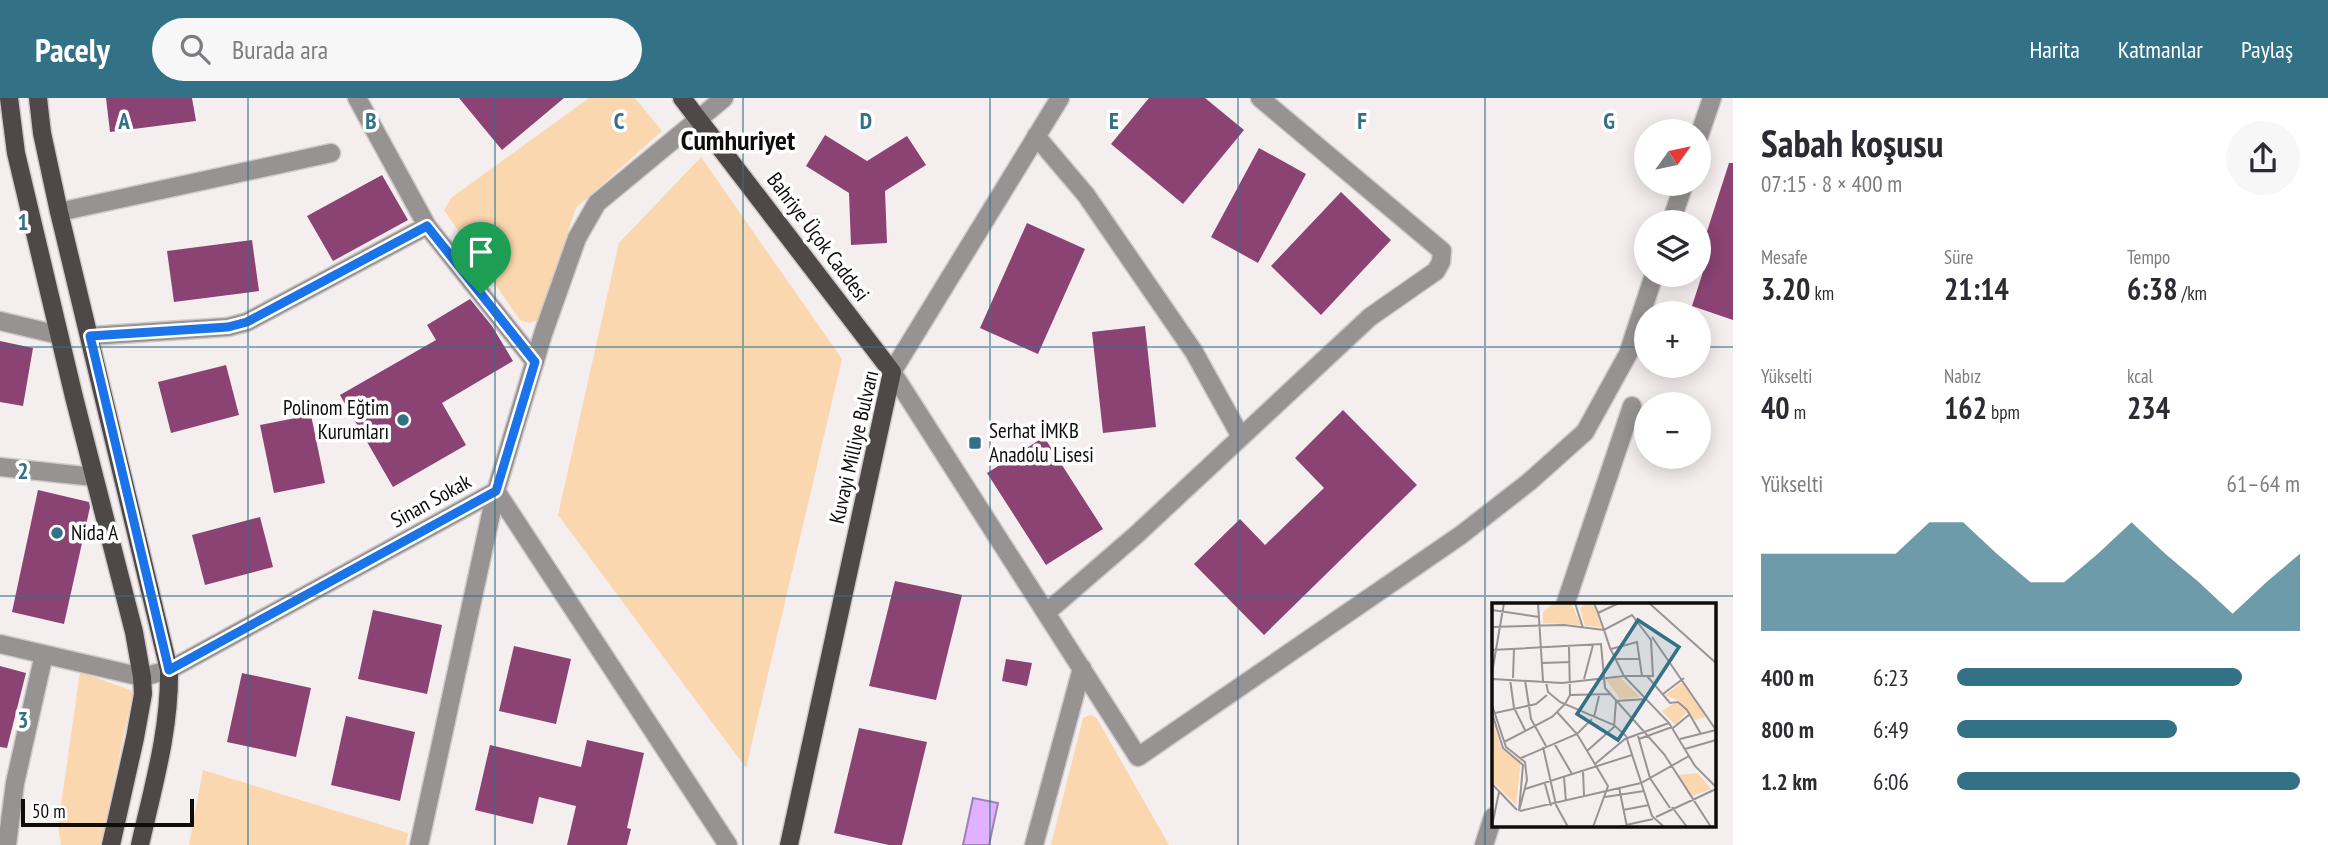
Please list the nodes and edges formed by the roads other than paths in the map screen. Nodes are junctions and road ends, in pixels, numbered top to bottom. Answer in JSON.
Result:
{"nodes":[{"id":1,"x":9,"y":98,"type":"edge"},
{"id":2,"x":38,"y":98,"type":"edge"},
{"id":3,"x":357,"y":98,"type":"edge"},
{"id":4,"x":682,"y":98,"type":"edge"},
{"id":5,"x":724,"y":98,"type":"edge"},
{"id":6,"x":1060,"y":98,"type":"edge"},
{"id":7,"x":1260,"y":98,"type":"edge"},
{"id":8,"x":1712,"y":98,"type":"edge"},
{"id":9,"x":698,"y":118,"type":"junction"},
{"id":10,"x":1705,"y":119,"type":"edge"},
{"id":11,"x":1036,"y":136,"type":"junction"},
{"id":12,"x":331,"y":153,"type":"dead end"},
{"id":13,"x":59,"y":212,"type":"junction"},
{"id":14,"x":427,"y":226,"type":"junction"},
{"id":15,"x":1650,"y":287,"type":"edge"},
{"id":16,"x":0,"y":321,"type":"edge"},
{"id":17,"x":59,"y":335,"type":"junction"},
{"id":18,"x":90,"y":336,"type":"junction"},
{"id":19,"x":535,"y":362,"type":"junction"},
{"id":20,"x":892,"y":372,"type":"junction"},
{"id":21,"x":1632,"y":405,"type":"dead end"},
{"id":22,"x":1241,"y":437,"type":"junction"},
{"id":23,"x":0,"y":467,"type":"edge"},
{"id":24,"x":94,"y":477,"type":"junction"},
{"id":25,"x":496,"y":491,"type":"junction"},
{"id":26,"x":1566,"y":603,"type":"edge"},
{"id":27,"x":1047,"y":612,"type":"junction"},
{"id":28,"x":0,"y":644,"type":"edge"},
{"id":29,"x":44,"y":654,"type":"junction"},
{"id":30,"x":1082,"y":668,"type":"junction"},
{"id":31,"x":169,"y":670,"type":"junction"},
{"id":32,"x":142,"y":677,"type":"junction"},
{"id":33,"x":1492,"y":820,"type":"edge"},
{"id":34,"x":7,"y":845,"type":"edge"},
{"id":35,"x":111,"y":845,"type":"edge"},
{"id":36,"x":140,"y":845,"type":"edge"},
{"id":37,"x":419,"y":845,"type":"edge"},
{"id":38,"x":728,"y":845,"type":"edge"},
{"id":39,"x":789,"y":845,"type":"edge"},
{"id":40,"x":1034,"y":845,"type":"edge"},
{"id":41,"x":1484,"y":845,"type":"edge"}],
"edges":[{"from":1,"to":17,"type":"main road"},
{"from":2,"to":13,"type":"main road"},
{"from":3,"to":14,"type":"street"},
{"from":4,"to":9,"type":"main road","name":"Bahriye Üçok Caddesi"},
{"from":5,"to":9,"type":"street"},
{"from":6,"to":11,"type":"street","name":"Kuvayi Milliye Bulvarı"},
{"from":7,"to":22,"type":"street"},
{"from":8,"to":10,"type":"street"},
{"from":9,"to":19,"type":"street"},
{"from":9,"to":20,"type":"main road","name":"Bahriye Üçok Caddesi"},
{"from":11,"to":20,"type":"street","name":"Kuvayi Milliye Bulvarı"},
{"from":11,"to":22,"type":"street"},
{"from":12,"to":13,"type":"street"},
{"from":13,"to":18,"type":"main road"},
{"from":14,"to":18,"type":"street"},
{"from":14,"to":19,"type":"street"},
{"from":15,"to":30,"type":"street"},
{"from":16,"to":17,"type":"street"},
{"from":17,"to":24,"type":"main road"},
{"from":18,"to":31,"type":"main road"},
{"from":19,"to":25,"type":"street"},
{"from":20,"to":27,"type":"street"},
{"from":20,"to":39,"type":"main road","name":"Kuvayi Milliye Bulvarı"},
{"from":21,"to":26,"type":"street"},
{"from":22,"to":27,"type":"street"},
{"from":23,"to":24,"type":"street"},
{"from":24,"to":32,"type":"main road"},
{"from":25,"to":31,"type":"street","name":"Sinan Sokak"},
{"from":25,"to":37,"type":"street"},
{"from":25,"to":38,"type":"street","name":"Sinan Sokak"},
{"from":27,"to":30,"type":"street"},
{"from":28,"to":29,"type":"street","name":"Sinan Sokak"},
{"from":29,"to":32,"type":"street","name":"Sinan Sokak"},
{"from":29,"to":34,"type":"street"},
{"from":30,"to":40,"type":"street"},
{"from":31,"to":32,"type":"street","name":"Sinan Sokak"},
{"from":31,"to":36,"type":"main road"},
{"from":32,"to":35,"type":"main road"},
{"from":33,"to":41,"type":"street"}]}
